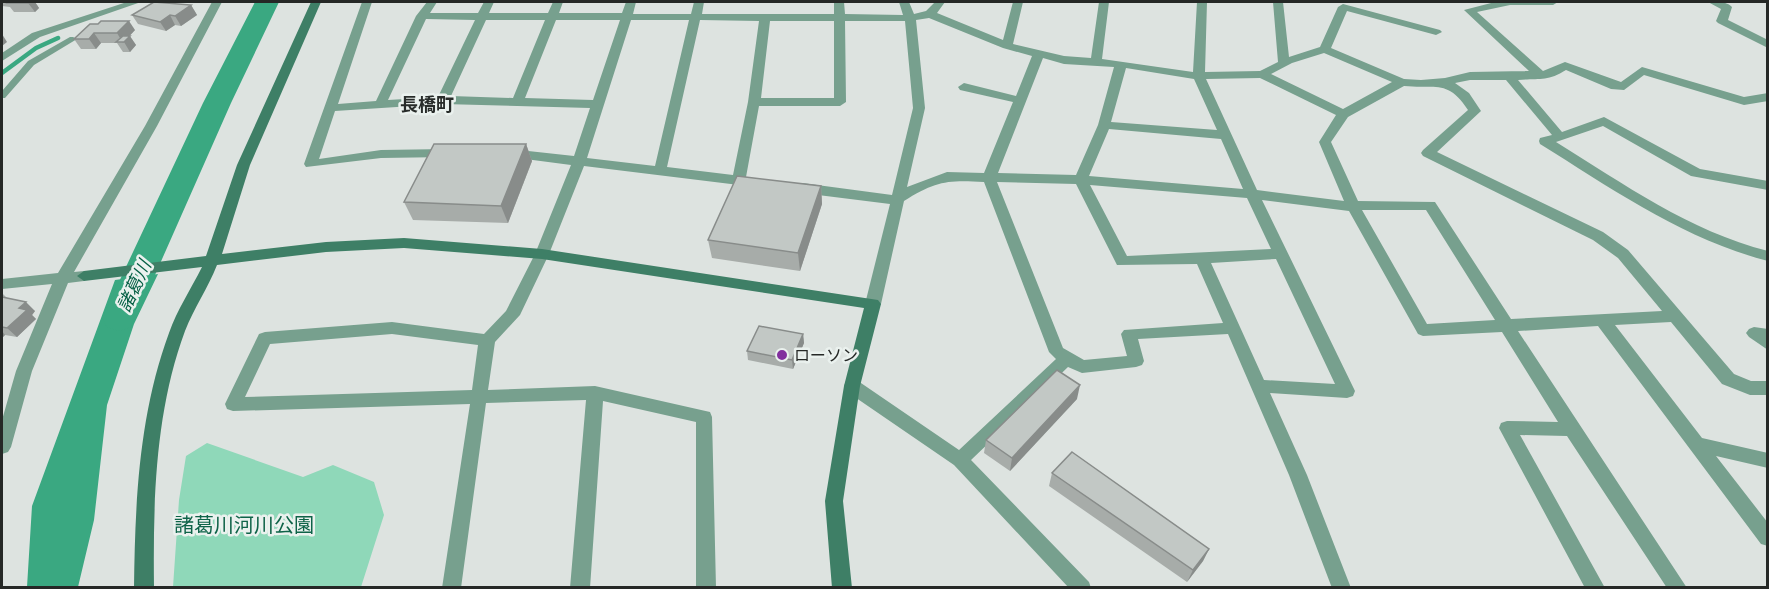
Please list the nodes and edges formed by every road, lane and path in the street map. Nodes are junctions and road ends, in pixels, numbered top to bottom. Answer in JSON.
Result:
{"nodes":[{"id":1,"x":136,"y":2,"type":"edge"},
{"id":2,"x":217,"y":2,"type":"edge"},
{"id":3,"x":316,"y":2,"type":"edge"},
{"id":4,"x":367,"y":2,"type":"edge"},
{"id":5,"x":432,"y":2,"type":"edge"},
{"id":6,"x":489,"y":2,"type":"edge"},
{"id":7,"x":558,"y":2,"type":"edge"},
{"id":8,"x":631,"y":2,"type":"edge"},
{"id":9,"x":699,"y":2,"type":"edge"},
{"id":10,"x":839,"y":2,"type":"edge"},
{"id":11,"x":904,"y":2,"type":"edge"},
{"id":12,"x":940,"y":2,"type":"edge"},
{"id":13,"x":1018,"y":2,"type":"edge"},
{"id":14,"x":1104,"y":2,"type":"edge"},
{"id":15,"x":1202,"y":2,"type":"edge"},
{"id":16,"x":1278,"y":2,"type":"edge"},
{"id":17,"x":1510,"y":2,"type":"edge"},
{"id":18,"x":1553,"y":2,"type":"edge"},
{"id":19,"x":1713,"y":2,"type":"edge"},
{"id":20,"x":930,"y":14,"type":"junction"},
{"id":21,"x":422,"y":16,"type":"junction"},
{"id":22,"x":551,"y":16,"type":"junction"},
{"id":23,"x":481,"y":17,"type":"junction"},
{"id":24,"x":626,"y":18,"type":"junction"},
{"id":25,"x":695,"y":18,"type":"junction"},
{"id":26,"x":765,"y":18,"type":"junction"},
{"id":27,"x":839,"y":18,"type":"junction"},
{"id":28,"x":910,"y":18,"type":"junction"},
{"id":29,"x":1436,"y":32,"type":"dead end"},
{"id":30,"x":73,"y":39,"type":"edge"},
{"id":31,"x":1767,"y":45,"type":"edge"},
{"id":32,"x":1007,"y":46,"type":"junction"},
{"id":33,"x":1325,"y":49,"type":"junction"},
{"id":34,"x":1038,"y":55,"type":"junction"},
{"id":35,"x":2,"y":57,"type":"edge"},
{"id":36,"x":1096,"y":62,"type":"junction"},
{"id":37,"x":1121,"y":64,"type":"junction"},
{"id":38,"x":1284,"y":65,"type":"junction"},
{"id":39,"x":1262,"y":74,"type":"junction"},
{"id":40,"x":1539,"y":74,"type":"junction"},
{"id":41,"x":1199,"y":76,"type":"junction"},
{"id":42,"x":1509,"y":77,"type":"junction"},
{"id":43,"x":1402,"y":82,"type":"junction"},
{"id":44,"x":1445,"y":82,"type":"junction"},
{"id":45,"x":964,"y":87,"type":"dead end"},
{"id":46,"x":2,"y":96,"type":"edge"},
{"id":47,"x":1767,"y":97,"type":"edge"},
{"id":48,"x":443,"y":100,"type":"junction"},
{"id":49,"x":518,"y":100,"type":"junction"},
{"id":50,"x":1019,"y":100,"type":"junction"},
{"id":51,"x":754,"y":102,"type":"junction"},
{"id":52,"x":381,"y":103,"type":"junction"},
{"id":53,"x":597,"y":104,"type":"junction"},
{"id":54,"x":331,"y":108,"type":"junction"},
{"id":55,"x":1343,"y":114,"type":"junction"},
{"id":56,"x":1104,"y":125,"type":"junction"},
{"id":57,"x":1226,"y":135,"type":"junction"},
{"id":58,"x":1560,"y":137,"type":"junction"},
{"id":59,"x":494,"y":152,"type":"edge"},
{"id":60,"x":458,"y":153,"type":"edge"},
{"id":61,"x":579,"y":162,"type":"junction"},
{"id":62,"x":660,"y":171,"type":"junction"},
{"id":63,"x":988,"y":177,"type":"junction"},
{"id":64,"x":1081,"y":180,"type":"junction"},
{"id":65,"x":739,"y":181,"type":"junction"},
{"id":66,"x":1767,"y":186,"type":"edge"},
{"id":67,"x":1252,"y":194,"type":"junction"},
{"id":68,"x":895,"y":200,"type":"junction"},
{"id":69,"x":1353,"y":206,"type":"junction"},
{"id":70,"x":1281,"y":253,"type":"junction"},
{"id":71,"x":542,"y":254,"type":"junction"},
{"id":72,"x":1767,"y":256,"type":"edge"},
{"id":73,"x":1202,"y":259,"type":"junction"},
{"id":74,"x":205,"y":260,"type":"junction"},
{"id":75,"x":63,"y":277,"type":"junction"},
{"id":76,"x":2,"y":284,"type":"edge"},
{"id":77,"x":873,"y":304,"type":"junction"},
{"id":78,"x":1675,"y":316,"type":"junction"},
{"id":79,"x":1602,"y":320,"type":"junction"},
{"id":80,"x":1506,"y":326,"type":"junction"},
{"id":81,"x":1232,"y":328,"type":"junction"},
{"id":82,"x":1767,"y":335,"type":"edge"},
{"id":83,"x":487,"y":340,"type":"junction"},
{"id":84,"x":1767,"y":344,"type":"edge"},
{"id":85,"x":1067,"y":358,"type":"junction"},
{"id":86,"x":852,"y":386,"type":"junction"},
{"id":87,"x":1258,"y":386,"type":"junction"},
{"id":88,"x":1767,"y":388,"type":"edge"},
{"id":89,"x":595,"y":393,"type":"junction"},
{"id":90,"x":477,"y":398,"type":"junction"},
{"id":91,"x":1572,"y":429,"type":"junction"},
{"id":92,"x":1696,"y":444,"type":"junction"},
{"id":93,"x":2,"y":447,"type":"edge"},
{"id":94,"x":960,"y":460,"type":"junction"},
{"id":95,"x":1767,"y":461,"type":"edge"},
{"id":96,"x":1767,"y":538,"type":"edge"},
{"id":97,"x":144,"y":588,"type":"edge"},
{"id":98,"x":451,"y":588,"type":"edge"},
{"id":99,"x":580,"y":588,"type":"edge"},
{"id":100,"x":706,"y":588,"type":"edge"},
{"id":101,"x":842,"y":588,"type":"edge"},
{"id":102,"x":1082,"y":588,"type":"edge"},
{"id":103,"x":1342,"y":588,"type":"edge"},
{"id":104,"x":1596,"y":588,"type":"edge"},
{"id":105,"x":1678,"y":588,"type":"edge"}],
"edges":[{"from":1,"to":35,"type":"street"},
{"from":2,"to":75,"type":"street"},
{"from":3,"to":74,"type":"street"},
{"from":4,"to":54,"type":"street"},
{"from":5,"to":21,"type":"street"},
{"from":6,"to":23,"type":"street"},
{"from":7,"to":22,"type":"street"},
{"from":8,"to":24,"type":"street"},
{"from":9,"to":25,"type":"street"},
{"from":10,"to":27,"type":"street"},
{"from":11,"to":28,"type":"street"},
{"from":12,"to":20,"type":"street"},
{"from":13,"to":32,"type":"street"},
{"from":14,"to":36,"type":"street"},
{"from":15,"to":41,"type":"street"},
{"from":16,"to":38,"type":"street"},
{"from":17,"to":18,"type":"street"},
{"from":17,"to":40,"type":"street"},
{"from":19,"to":31,"type":"street"},
{"from":20,"to":28,"type":"street"},
{"from":20,"to":32,"type":"street"},
{"from":21,"to":23,"type":"street"},
{"from":21,"to":52,"type":"street"},
{"from":22,"to":23,"type":"street"},
{"from":22,"to":24,"type":"street"},
{"from":22,"to":49,"type":"street"},
{"from":23,"to":48,"type":"street"},
{"from":24,"to":25,"type":"street"},
{"from":24,"to":53,"type":"street"},
{"from":25,"to":26,"type":"street"},
{"from":25,"to":62,"type":"street"},
{"from":26,"to":27,"type":"street"},
{"from":26,"to":51,"type":"street"},
{"from":27,"to":28,"type":"street"},
{"from":27,"to":51,"type":"street"},
{"from":28,"to":68,"type":"street"},
{"from":29,"to":33,"type":"street"},
{"from":30,"to":46,"type":"lane"},
{"from":32,"to":34,"type":"street"},
{"from":33,"to":38,"type":"street"},
{"from":33,"to":43,"type":"street"},
{"from":34,"to":36,"type":"street"},
{"from":34,"to":50,"type":"street"},
{"from":36,"to":37,"type":"street"},
{"from":37,"to":41,"type":"street"},
{"from":37,"to":56,"type":"street"},
{"from":38,"to":39,"type":"street"},
{"from":39,"to":41,"type":"street"},
{"from":39,"to":55,"type":"street"},
{"from":40,"to":42,"type":"street"},
{"from":40,"to":47,"type":"street"},
{"from":41,"to":57,"type":"street"},
{"from":42,"to":44,"type":"street"},
{"from":42,"to":58,"type":"street"},
{"from":43,"to":44,"type":"street"},
{"from":43,"to":55,"type":"street"},
{"from":44,"to":78,"type":"street"},
{"from":45,"to":50,"type":"street"},
{"from":48,"to":49,"type":"street"},
{"from":48,"to":52,"type":"street"},
{"from":49,"to":53,"type":"street"},
{"from":50,"to":63,"type":"street"},
{"from":51,"to":65,"type":"street"},
{"from":52,"to":54,"type":"street"},
{"from":53,"to":61,"type":"street"},
{"from":54,"to":60,"type":"street"},
{"from":55,"to":69,"type":"street"},
{"from":56,"to":57,"type":"street"},
{"from":56,"to":64,"type":"street"},
{"from":57,"to":67,"type":"street"},
{"from":58,"to":66,"type":"street"},
{"from":58,"to":72,"type":"street"},
{"from":59,"to":61,"type":"street"},
{"from":61,"to":62,"type":"street"},
{"from":61,"to":71,"type":"street"},
{"from":62,"to":65,"type":"street"},
{"from":63,"to":64,"type":"street"},
{"from":63,"to":68,"type":"street"},
{"from":63,"to":85,"type":"street"},
{"from":64,"to":67,"type":"street"},
{"from":64,"to":73,"type":"street"},
{"from":65,"to":68,"type":"street"},
{"from":67,"to":69,"type":"street"},
{"from":67,"to":70,"type":"street"},
{"from":68,"to":77,"type":"street"},
{"from":69,"to":80,"type":"street"},
{"from":69,"to":80,"type":"street"},
{"from":70,"to":73,"type":"street"},
{"from":70,"to":87,"type":"street"},
{"from":71,"to":74,"type":"street"},
{"from":71,"to":77,"type":"street"},
{"from":71,"to":83,"type":"street"},
{"from":73,"to":81,"type":"street"},
{"from":74,"to":75,"type":"street"},
{"from":74,"to":97,"type":"street"},
{"from":75,"to":76,"type":"street"},
{"from":75,"to":93,"type":"street"},
{"from":77,"to":86,"type":"street"},
{"from":78,"to":79,"type":"street"},
{"from":78,"to":88,"type":"street"},
{"from":79,"to":80,"type":"street"},
{"from":79,"to":92,"type":"street"},
{"from":80,"to":91,"type":"street"},
{"from":81,"to":85,"type":"street"},
{"from":81,"to":87,"type":"street"},
{"from":82,"to":84,"type":"street"},
{"from":83,"to":90,"type":"street"},
{"from":83,"to":90,"type":"street"},
{"from":85,"to":94,"type":"street"},
{"from":86,"to":94,"type":"street"},
{"from":86,"to":101,"type":"street"},
{"from":87,"to":103,"type":"street"},
{"from":89,"to":90,"type":"street"},
{"from":89,"to":99,"type":"street"},
{"from":89,"to":100,"type":"street"},
{"from":90,"to":98,"type":"street"},
{"from":91,"to":104,"type":"street"},
{"from":91,"to":105,"type":"street"},
{"from":92,"to":95,"type":"street"},
{"from":92,"to":96,"type":"street"},
{"from":94,"to":102,"type":"street"}]}
